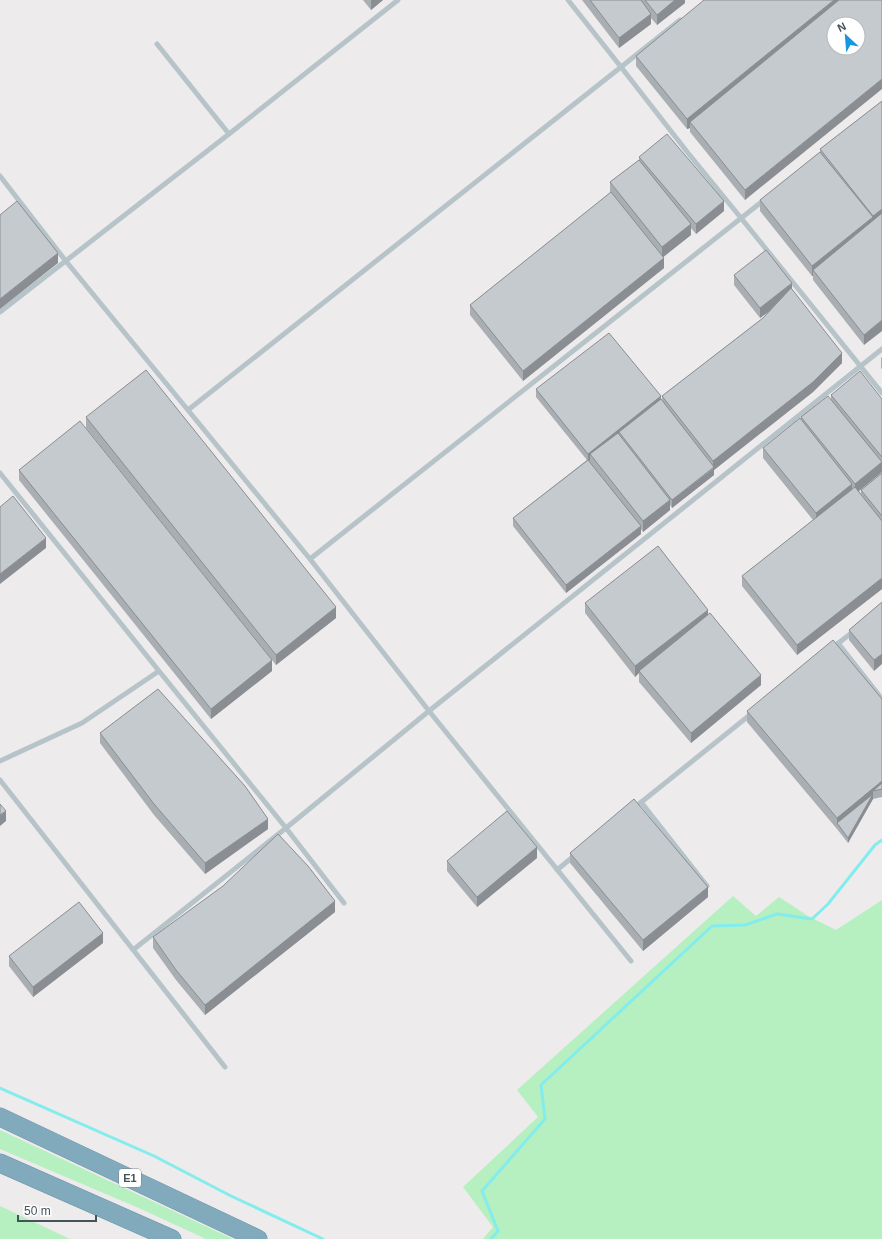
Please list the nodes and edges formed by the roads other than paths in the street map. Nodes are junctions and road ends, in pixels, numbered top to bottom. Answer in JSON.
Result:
{"nodes":[{"id":1,"x":398,"y":0,"type":"edge"},
{"id":2,"x":568,"y":0,"type":"edge"},
{"id":3,"x":687,"y":14,"type":"edge"},
{"id":4,"x":157,"y":44,"type":"dead end"},
{"id":5,"x":621,"y":67,"type":"junction"},
{"id":6,"x":229,"y":134,"type":"junction"},
{"id":7,"x":0,"y":176,"type":"edge"},
{"id":8,"x":766,"y":198,"type":"edge"},
{"id":9,"x":741,"y":218,"type":"junction"},
{"id":10,"x":65,"y":260,"type":"junction"},
{"id":11,"x":0,"y":312,"type":"edge"},
{"id":12,"x":882,"y":349,"type":"edge"},
{"id":13,"x":860,"y":366,"type":"junction"},
{"id":14,"x":882,"y":393,"type":"edge"},
{"id":15,"x":188,"y":410,"type":"junction"},
{"id":16,"x":0,"y":473,"type":"edge"},
{"id":17,"x":310,"y":559,"type":"junction"},
{"id":18,"x":857,"y":628,"type":"edge"},
{"id":19,"x":838,"y":643,"type":"junction"},
{"id":20,"x":826,"y":653,"type":"edge"},
{"id":21,"x":159,"y":671,"type":"junction"},
{"id":22,"x":882,"y":699,"type":"edge"},
{"id":23,"x":758,"y":708,"type":"edge"},
{"id":24,"x":429,"y":711,"type":"junction"},
{"id":25,"x":0,"y":762,"type":"edge"},
{"id":26,"x":0,"y":780,"type":"edge"},
{"id":27,"x":642,"y":802,"type":"junction"},
{"id":28,"x":629,"y":811,"type":"edge"},
{"id":29,"x":286,"y":828,"type":"junction"},
{"id":30,"x":581,"y":850,"type":"edge"},
{"id":31,"x":557,"y":870,"type":"junction"},
{"id":32,"x":707,"y":886,"type":"edge"},
{"id":33,"x":344,"y":902,"type":"dead end"},
{"id":34,"x":134,"y":950,"type":"junction"},
{"id":35,"x":631,"y":961,"type":"dead end"},
{"id":36,"x":225,"y":1067,"type":"dead end"},
{"id":37,"x":1,"y":1117,"type":"edge"},
{"id":38,"x":4,"y":1165,"type":"edge"},
{"id":39,"x":172,"y":1239,"type":"edge"},
{"id":40,"x":258,"y":1239,"type":"edge"}],
"edges":[{"from":1,"to":6,"type":"lane"},
{"from":2,"to":5,"type":"lane"},
{"from":3,"to":5,"type":"lane"},
{"from":4,"to":6,"type":"lane"},
{"from":5,"to":9,"type":"lane"},
{"from":5,"to":15,"type":"lane"},
{"from":6,"to":10,"type":"lane"},
{"from":7,"to":10,"type":"lane"},
{"from":8,"to":9,"type":"lane"},
{"from":9,"to":13,"type":"lane"},
{"from":9,"to":17,"type":"lane"},
{"from":10,"to":11,"type":"lane"},
{"from":10,"to":15,"type":"lane"},
{"from":12,"to":13,"type":"lane"},
{"from":13,"to":14,"type":"lane"},
{"from":13,"to":24,"type":"lane"},
{"from":15,"to":17,"type":"lane"},
{"from":16,"to":21,"type":"lane"},
{"from":17,"to":24,"type":"lane"},
{"from":18,"to":19,"type":"lane"},
{"from":19,"to":20,"type":"lane"},
{"from":19,"to":22,"type":"lane"},
{"from":21,"to":25,"type":"lane"},
{"from":21,"to":29,"type":"lane"},
{"from":23,"to":27,"type":"lane"},
{"from":24,"to":29,"type":"lane"},
{"from":24,"to":31,"type":"lane"},
{"from":26,"to":34,"type":"lane"},
{"from":27,"to":28,"type":"lane"},
{"from":27,"to":32,"type":"lane"},
{"from":29,"to":33,"type":"lane"},
{"from":29,"to":34,"type":"lane"},
{"from":30,"to":31,"type":"lane"},
{"from":31,"to":35,"type":"lane"},
{"from":34,"to":36,"type":"lane"},
{"from":37,"to":40,"type":"highway","number":"E1"},
{"from":38,"to":39,"type":"highway"}]}
